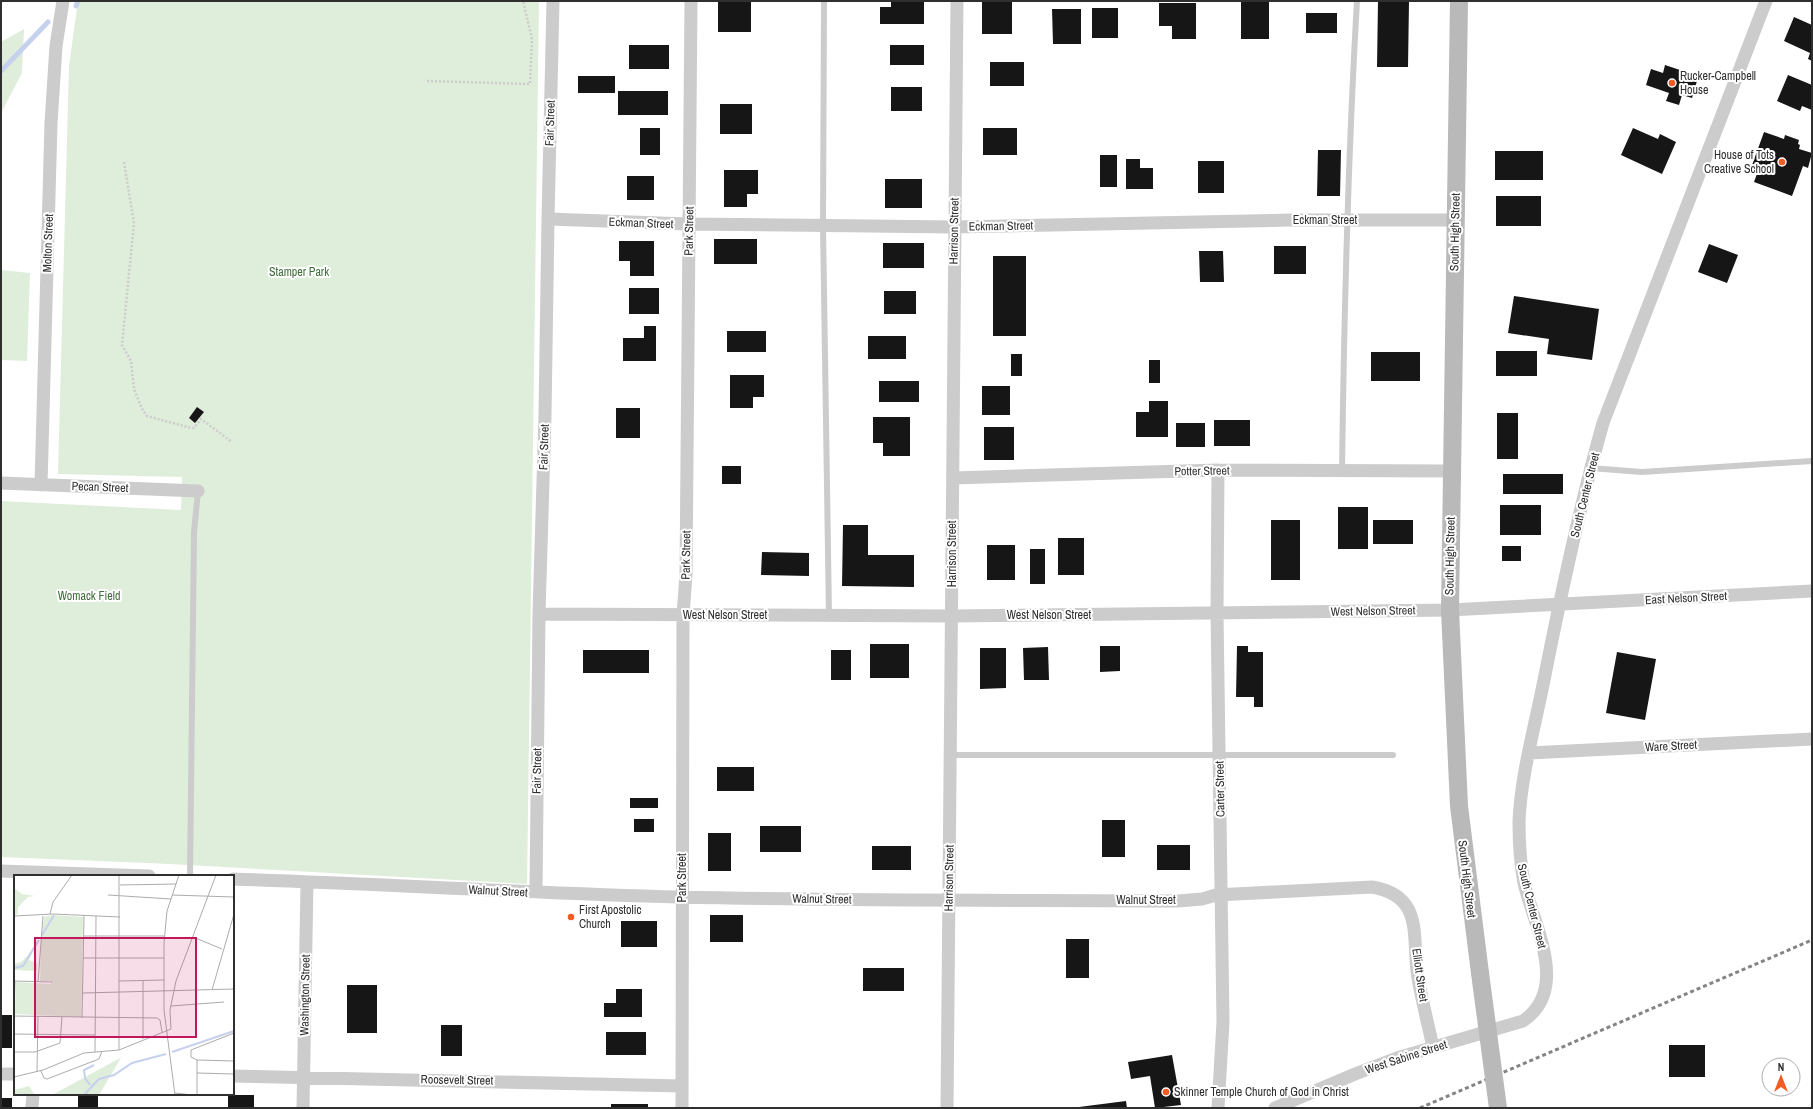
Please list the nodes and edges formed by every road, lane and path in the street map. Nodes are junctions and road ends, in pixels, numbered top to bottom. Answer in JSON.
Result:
{"nodes":[{"id":1,"x":62,"y":1,"type":"edge"},
{"id":2,"x":523,"y":1,"type":"edge"},
{"id":3,"x":553,"y":1,"type":"edge"},
{"id":4,"x":691,"y":1,"type":"edge"},
{"id":5,"x":824,"y":1,"type":"edge"},
{"id":6,"x":957,"y":1,"type":"edge"},
{"id":7,"x":1357,"y":1,"type":"edge"},
{"id":8,"x":1459,"y":1,"type":"edge"},
{"id":9,"x":1766,"y":1,"type":"edge"},
{"id":10,"x":427,"y":81,"type":"dead end"},
{"id":11,"x":124,"y":162,"type":"dead end"},
{"id":12,"x":548,"y":219,"type":"junction"},
{"id":13,"x":1347,"y":220,"type":"junction"},
{"id":14,"x":1455,"y":220,"type":"junction"},
{"id":15,"x":688,"y":224,"type":"junction"},
{"id":16,"x":823,"y":226,"type":"junction"},
{"id":17,"x":954,"y":227,"type":"junction"},
{"id":18,"x":232,"y":442,"type":"dead end"},
{"id":19,"x":1812,"y":461,"type":"edge"},
{"id":20,"x":1590,"y":468,"type":"junction"},
{"id":21,"x":1218,"y":470,"type":"junction"},
{"id":22,"x":1342,"y":470,"type":"junction"},
{"id":23,"x":1452,"y":471,"type":"junction"},
{"id":24,"x":953,"y":478,"type":"junction"},
{"id":25,"x":1,"y":483,"type":"edge"},
{"id":26,"x":41,"y":485,"type":"junction"},
{"id":27,"x":198,"y":491,"type":"joint"},
{"id":28,"x":1812,"y":591,"type":"edge"},
{"id":29,"x":1559,"y":605,"type":"junction"},
{"id":30,"x":1450,"y":610,"type":"junction"},
{"id":31,"x":539,"y":614,"type":"junction"},
{"id":32,"x":1217,"y":614,"type":"junction"},
{"id":33,"x":683,"y":615,"type":"junction"},
{"id":34,"x":829,"y":616,"type":"junction"},
{"id":35,"x":952,"y":616,"type":"junction"},
{"id":36,"x":1812,"y":739,"type":"edge"},
{"id":37,"x":1529,"y":753,"type":"junction"},
{"id":38,"x":951,"y":755,"type":"junction"},
{"id":39,"x":1219,"y":755,"type":"junction"},
{"id":40,"x":1393,"y":755,"type":"dead end"},
{"id":41,"x":1,"y":871,"type":"edge"},
{"id":42,"x":42,"y":874,"type":"edge"},
{"id":43,"x":96,"y":875,"type":"edge"},
{"id":44,"x":190,"y":875,"type":"edge"},
{"id":45,"x":234,"y":879,"type":"edge"},
{"id":46,"x":307,"y":882,"type":"junction"},
{"id":47,"x":536,"y":892,"type":"junction"},
{"id":48,"x":1221,"y":894,"type":"junction"},
{"id":49,"x":682,"y":897,"type":"junction"},
{"id":50,"x":949,"y":900,"type":"junction"},
{"id":51,"x":1404,"y":904,"type":"joint"},
{"id":52,"x":1536,"y":1008,"type":"joint"},
{"id":53,"x":1433,"y":1047,"type":"junction"},
{"id":54,"x":1,"y":1074,"type":"edge"},
{"id":55,"x":14,"y":1074,"type":"edge"},
{"id":56,"x":234,"y":1076,"type":"edge"},
{"id":57,"x":304,"y":1076,"type":"junction"},
{"id":58,"x":682,"y":1086,"type":"junction"},
{"id":59,"x":33,"y":1095,"type":"edge"},
{"id":60,"x":32,"y":1108,"type":"edge"},
{"id":61,"x":303,"y":1108,"type":"edge"},
{"id":62,"x":682,"y":1108,"type":"edge"},
{"id":63,"x":947,"y":1108,"type":"edge"},
{"id":64,"x":1218,"y":1108,"type":"edge"},
{"id":65,"x":1275,"y":1108,"type":"edge"},
{"id":66,"x":1498,"y":1108,"type":"edge"}],
"edges":[{"from":1,"to":26,"type":"street","name":"Molton Street"},
{"from":2,"to":10,"type":"path"},
{"from":3,"to":12,"type":"street","name":"Fair Street"},
{"from":4,"to":15,"type":"street","name":"Park Street"},
{"from":5,"to":16,"type":"lane"},
{"from":6,"to":17,"type":"street","name":"Harrison Street"},
{"from":7,"to":13,"type":"lane"},
{"from":8,"to":14,"type":"main road","name":"South High Street"},
{"from":9,"to":20,"type":"street","name":"South Center Street"},
{"from":11,"to":18,"type":"path"},
{"from":12,"to":15,"type":"street","name":"Eckman Street"},
{"from":12,"to":31,"type":"street","name":"Fair Street"},
{"from":13,"to":14,"type":"street","name":"Eckman Street"},
{"from":13,"to":17,"type":"street","name":"Eckman Street"},
{"from":13,"to":22,"type":"lane"},
{"from":14,"to":23,"type":"main road","name":"South High Street"},
{"from":15,"to":16,"type":"street","name":"Eckman Street"},
{"from":15,"to":33,"type":"street","name":"Park Street"},
{"from":16,"to":17,"type":"street","name":"Eckman Street"},
{"from":16,"to":34,"type":"lane"},
{"from":17,"to":24,"type":"street","name":"Harrison Street"},
{"from":19,"to":20,"type":"lane"},
{"from":20,"to":29,"type":"street","name":"South Center Street"},
{"from":21,"to":22,"type":"street","name":"Potter Street"},
{"from":21,"to":24,"type":"street","name":"Potter Street"},
{"from":21,"to":32,"type":"street","name":"Carter Street"},
{"from":22,"to":23,"type":"street","name":"Potter Street"},
{"from":23,"to":30,"type":"main road","name":"South High Street"},
{"from":24,"to":35,"type":"street","name":"Harrison Street"},
{"from":25,"to":26,"type":"street","name":"Pecan Street"},
{"from":26,"to":27,"type":"street","name":"Pecan Street"},
{"from":27,"to":44,"type":"lane"},
{"from":28,"to":29,"type":"street","name":"East Nelson Street"},
{"from":29,"to":30,"type":"street","name":"West Nelson Street"},
{"from":29,"to":37,"type":"street","name":"South Center Street"},
{"from":30,"to":32,"type":"street","name":"West Nelson Street"},
{"from":30,"to":66,"type":"main road","name":"South High Street","bridge":true},
{"from":31,"to":33,"type":"street","name":"West Nelson Street"},
{"from":31,"to":47,"type":"street","name":"Fair Street"},
{"from":32,"to":35,"type":"street","name":"West Nelson Street"},
{"from":32,"to":39,"type":"street","name":"Carter Street"},
{"from":33,"to":34,"type":"street","name":"West Nelson Street"},
{"from":33,"to":49,"type":"street","name":"Park Street"},
{"from":34,"to":35,"type":"street","name":"West Nelson Street"},
{"from":35,"to":38,"type":"street","name":"Harrison Street"},
{"from":36,"to":37,"type":"street","name":"Ware Street"},
{"from":37,"to":52,"type":"street","name":"South Center Street"},
{"from":38,"to":39,"type":"lane"},
{"from":38,"to":50,"type":"street","name":"Harrison Street"},
{"from":39,"to":40,"type":"lane"},
{"from":39,"to":48,"type":"street","name":"Carter Street"},
{"from":41,"to":42,"type":"street"},
{"from":42,"to":43,"type":"street"},
{"from":45,"to":46,"type":"street","name":"Walnut Street"},
{"from":46,"to":47,"type":"street","name":"Walnut Street"},
{"from":46,"to":57,"type":"street","name":"Washington Street"},
{"from":47,"to":49,"type":"street","name":"Walnut Street"},
{"from":48,"to":50,"type":"street","name":"Walnut Street"},
{"from":48,"to":51,"type":"street","name":"Walnut Street"},
{"from":48,"to":64,"type":"street","name":"Carter Street"},
{"from":49,"to":50,"type":"street","name":"Walnut Street"},
{"from":49,"to":58,"type":"street","name":"Park Street"},
{"from":50,"to":63,"type":"street","name":"Harrison Street"},
{"from":51,"to":53,"type":"street","name":"Elliott Street"},
{"from":52,"to":53,"type":"street","name":"West Sabine Street"},
{"from":53,"to":65,"type":"street","name":"West Sabine Street"},
{"from":54,"to":55,"type":"street"},
{"from":56,"to":57,"type":"street","name":"Roosevelt Street"},
{"from":57,"to":58,"type":"street","name":"Roosevelt Street"},
{"from":57,"to":61,"type":"street","name":"Washington Street"},
{"from":58,"to":62,"type":"street","name":"Park Street"},
{"from":59,"to":60,"type":"street"}]}
